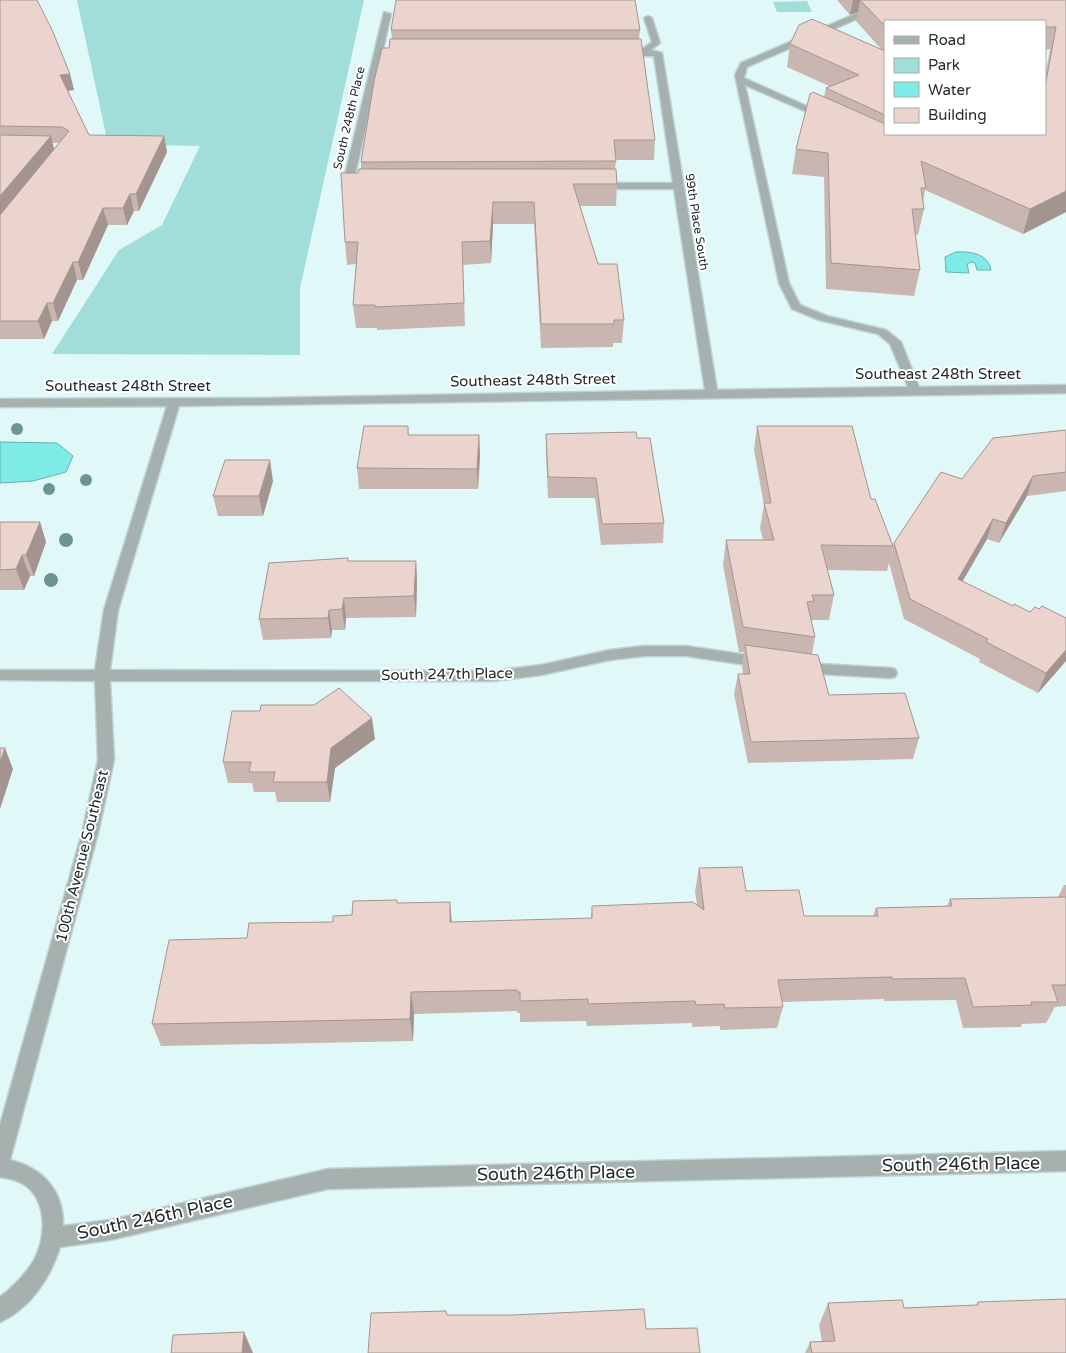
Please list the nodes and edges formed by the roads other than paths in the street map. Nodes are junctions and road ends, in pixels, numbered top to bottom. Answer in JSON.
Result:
{"nodes":[{"id":1,"x":884,"y":12,"type":"edge"},
{"id":2,"x":387,"y":14,"type":"dead end"},
{"id":3,"x":648,"y":18,"type":"dead end"},
{"id":4,"x":614,"y":54,"type":"edge"},
{"id":5,"x":644,"y":54,"type":"junction"},
{"id":6,"x":740,"y":79,"type":"junction"},
{"id":7,"x":830,"y":119,"type":"edge"},
{"id":8,"x":591,"y":186,"type":"edge"},
{"id":9,"x":678,"y":186,"type":"junction"},
{"id":10,"x":366,"y":187,"type":"edge"},
{"id":11,"x":1066,"y":390,"type":"edge"},
{"id":12,"x":915,"y":391,"type":"junction"},
{"id":13,"x":711,"y":393,"type":"junction"},
{"id":14,"x":0,"y":403,"type":"edge"},
{"id":15,"x":174,"y":403,"type":"junction"},
{"id":16,"x":890,"y":674,"type":"dead end"},
{"id":17,"x":0,"y":675,"type":"edge"},
{"id":18,"x":102,"y":675,"type":"junction"},
{"id":19,"x":0,"y":1161,"type":"edge"},
{"id":20,"x":1066,"y":1161,"type":"edge"},
{"id":21,"x":0,"y":1167,"type":"edge"},
{"id":22,"x":52,"y":1238,"type":"junction"},
{"id":23,"x":0,"y":1310,"type":"edge"}],
"edges":[{"from":1,"to":6,"type":"street"},
{"from":2,"to":10,"type":"street","name":"South 248th Place"},
{"from":3,"to":5,"type":"street"},
{"from":4,"to":5,"type":"street"},
{"from":5,"to":9,"type":"street","name":"99th Place South"},
{"from":6,"to":7,"type":"street"},
{"from":6,"to":12,"type":"street"},
{"from":8,"to":9,"type":"street"},
{"from":9,"to":13,"type":"street","name":"99th Place South"},
{"from":11,"to":12,"type":"street","name":"Southeast 248th Street"},
{"from":12,"to":13,"type":"street","name":"Southeast 248th Street"},
{"from":13,"to":15,"type":"street","name":"Southeast 248th Street"},
{"from":14,"to":15,"type":"street","name":"Southeast 248th Street"},
{"from":15,"to":18,"type":"street","name":"100th Avenue Southeast"},
{"from":16,"to":18,"type":"street","name":"South 247th Place"},
{"from":17,"to":18,"type":"street","name":"South 247th Place"},
{"from":18,"to":19,"type":"street","name":"100th Avenue Southeast"},
{"from":20,"to":22,"type":"street","name":"South 246th Place"},
{"from":21,"to":22,"type":"street"},
{"from":22,"to":23,"type":"street"}]}
